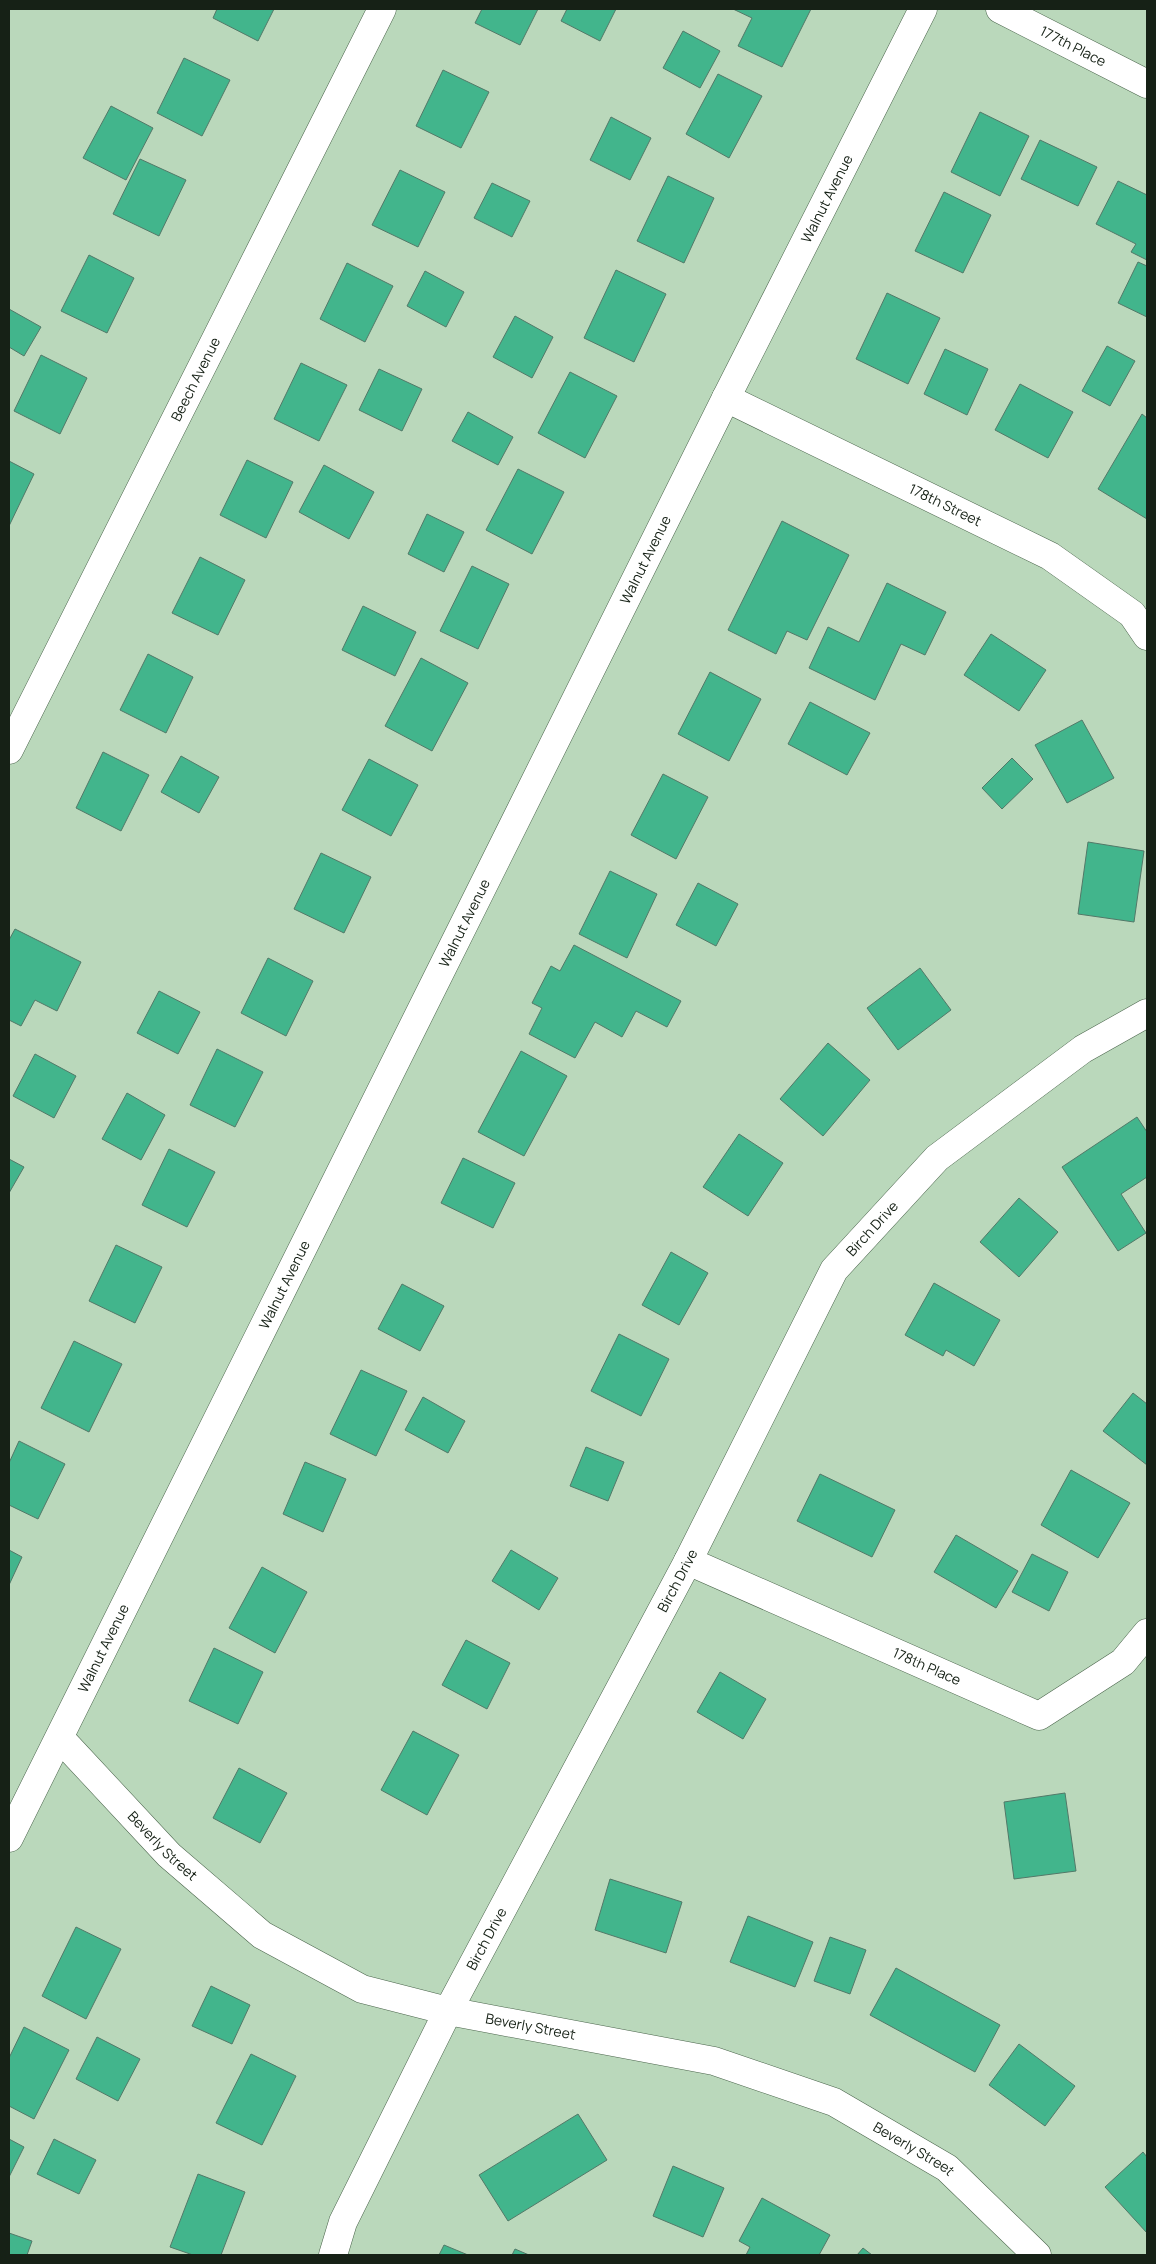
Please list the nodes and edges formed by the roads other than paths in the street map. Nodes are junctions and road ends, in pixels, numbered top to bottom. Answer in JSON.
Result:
{"nodes":[{"id":1,"x":382,"y":9,"type":"edge"},
{"id":2,"x":924,"y":9,"type":"edge"},
{"id":3,"x":1000,"y":9,"type":"edge"},
{"id":4,"x":1147,"y":84,"type":"edge"},
{"id":5,"x":726,"y":398,"type":"junction"},
{"id":6,"x":1147,"y":636,"type":"edge"},
{"id":7,"x":9,"y":750,"type":"edge"},
{"id":8,"x":1147,"y":1013,"type":"edge"},
{"id":9,"x":688,"y":1562,"type":"junction"},
{"id":10,"x":1147,"y":1633,"type":"edge"},
{"id":11,"x":60,"y":1738,"type":"junction"},
{"id":12,"x":9,"y":1838,"type":"edge"},
{"id":13,"x":448,"y":2012,"type":"junction"},
{"id":14,"x":334,"y":2255,"type":"edge"},
{"id":15,"x":1037,"y":2255,"type":"edge"}],
"edges":[{"from":1,"to":7,"type":"street","name":"Beech Avenue"},
{"from":2,"to":5,"type":"street","name":"Walnut Avenue"},
{"from":3,"to":4,"type":"street","name":"177th Place"},
{"from":5,"to":6,"type":"street","name":"178th Street"},
{"from":5,"to":11,"type":"street","name":"Walnut Avenue"},
{"from":8,"to":9,"type":"street","name":"Birch Drive"},
{"from":9,"to":10,"type":"street","name":"178th Place"},
{"from":9,"to":13,"type":"street","name":"Birch Drive"},
{"from":11,"to":12,"type":"street","name":"Walnut Avenue"},
{"from":11,"to":13,"type":"street","name":"Beverly Street"},
{"from":13,"to":14,"type":"street","name":"Birch Drive"},
{"from":13,"to":15,"type":"street","name":"Beverly Street"}]}
